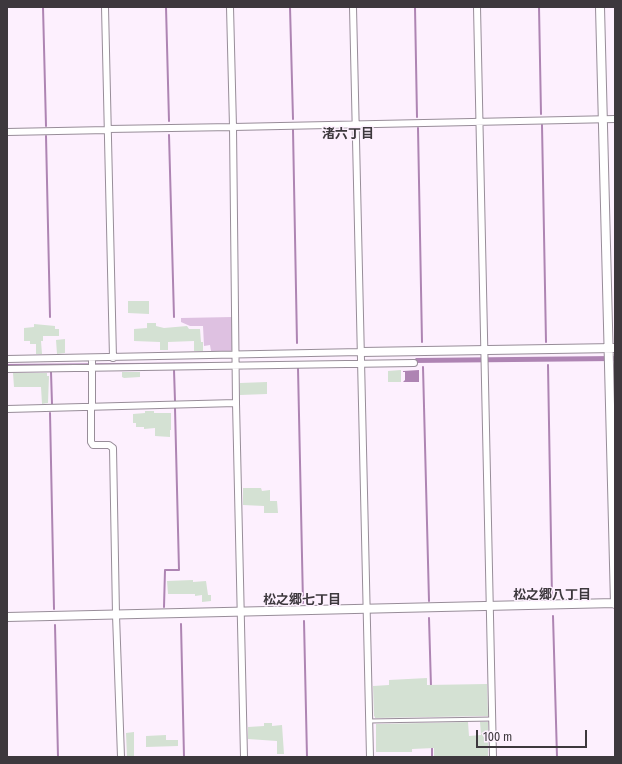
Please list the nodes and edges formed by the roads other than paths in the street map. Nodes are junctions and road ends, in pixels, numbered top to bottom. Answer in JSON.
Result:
{"nodes":[{"id":1,"x":105,"y":7,"type":"edge"},
{"id":2,"x":230,"y":7,"type":"edge"},
{"id":3,"x":353,"y":7,"type":"edge"},
{"id":4,"x":477,"y":7,"type":"edge"},
{"id":5,"x":600,"y":7,"type":"edge"},
{"id":6,"x":615,"y":118,"type":"edge"},
{"id":7,"x":603,"y":119,"type":"junction"},
{"id":8,"x":480,"y":121,"type":"junction"},
{"id":9,"x":356,"y":124,"type":"junction"},
{"id":10,"x":233,"y":127,"type":"junction"},
{"id":11,"x":108,"y":130,"type":"junction"},
{"id":12,"x":7,"y":132,"type":"edge"},
{"id":13,"x":611,"y":350,"type":"edge"},
{"id":14,"x":485,"y":352,"type":"junction"},
{"id":15,"x":235,"y":355,"type":"junction"},
{"id":16,"x":361,"y":355,"type":"junction"},
{"id":17,"x":113,"y":358,"type":"junction"},
{"id":18,"x":7,"y":359,"type":"edge"},
{"id":19,"x":92,"y":363,"type":"junction"},
{"id":20,"x":414,"y":363,"type":"dead end"},
{"id":21,"x":361,"y":365,"type":"junction"},
{"id":22,"x":235,"y":366,"type":"junction"},
{"id":23,"x":7,"y":369,"type":"edge"},
{"id":24,"x":236,"y":403,"type":"junction"},
{"id":25,"x":92,"y":407,"type":"junction"},
{"id":26,"x":7,"y":408,"type":"edge"},
{"id":27,"x":615,"y":604,"type":"edge"},
{"id":28,"x":490,"y":607,"type":"junction"},
{"id":29,"x":366,"y":610,"type":"junction"},
{"id":30,"x":241,"y":612,"type":"junction"},
{"id":31,"x":116,"y":615,"type":"junction"},
{"id":32,"x":7,"y":617,"type":"edge"},
{"id":33,"x":492,"y":719,"type":"junction"},
{"id":34,"x":369,"y":721,"type":"junction"},
{"id":35,"x":121,"y":757,"type":"edge"},
{"id":36,"x":244,"y":757,"type":"edge"},
{"id":37,"x":370,"y":757,"type":"edge"},
{"id":38,"x":493,"y":757,"type":"edge"}],
"edges":[{"from":1,"to":11,"type":"street"},
{"from":2,"to":10,"type":"street"},
{"from":3,"to":9,"type":"street"},
{"from":4,"to":8,"type":"street"},
{"from":5,"to":7,"type":"street"},
{"from":6,"to":7,"type":"street"},
{"from":7,"to":8,"type":"street"},
{"from":7,"to":13,"type":"street"},
{"from":8,"to":9,"type":"street"},
{"from":8,"to":14,"type":"street"},
{"from":9,"to":10,"type":"street"},
{"from":9,"to":16,"type":"street"},
{"from":10,"to":11,"type":"street"},
{"from":10,"to":15,"type":"street"},
{"from":11,"to":12,"type":"street"},
{"from":11,"to":17,"type":"street"},
{"from":13,"to":14,"type":"street"},
{"from":13,"to":27,"type":"street"},
{"from":14,"to":16,"type":"street"},
{"from":14,"to":28,"type":"street"},
{"from":15,"to":16,"type":"street"},
{"from":15,"to":17,"type":"street"},
{"from":15,"to":22,"type":"street"},
{"from":16,"to":21,"type":"street"},
{"from":17,"to":19,"type":"street"},
{"from":18,"to":19,"type":"street"},
{"from":19,"to":22,"type":"street"},
{"from":19,"to":23,"type":"street"},
{"from":19,"to":25,"type":"street"},
{"from":20,"to":21,"type":"street"},
{"from":21,"to":22,"type":"street"},
{"from":21,"to":29,"type":"street"},
{"from":22,"to":24,"type":"street"},
{"from":24,"to":25,"type":"street"},
{"from":24,"to":30,"type":"street"},
{"from":25,"to":26,"type":"street"},
{"from":25,"to":31,"type":"street"},
{"from":27,"to":28,"type":"street"},
{"from":28,"to":29,"type":"street"},
{"from":28,"to":33,"type":"street"},
{"from":29,"to":30,"type":"street"},
{"from":29,"to":34,"type":"street"},
{"from":30,"to":31,"type":"street"},
{"from":30,"to":36,"type":"street"},
{"from":31,"to":32,"type":"street"},
{"from":31,"to":35,"type":"street"},
{"from":33,"to":34,"type":"lane"},
{"from":33,"to":38,"type":"street"},
{"from":34,"to":37,"type":"street"}]}
